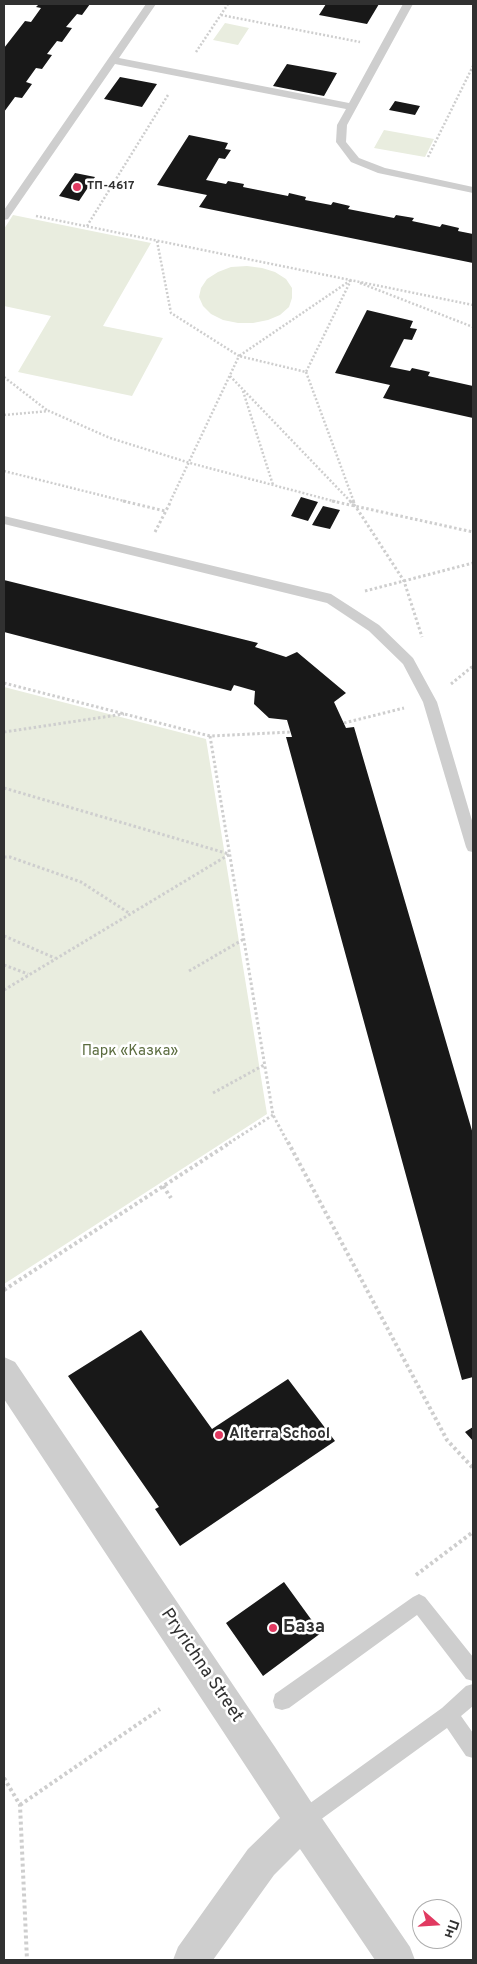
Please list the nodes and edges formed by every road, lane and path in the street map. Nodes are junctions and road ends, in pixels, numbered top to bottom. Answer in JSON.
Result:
{"nodes":[{"id":1,"x":151,"y":4,"type":"edge"},
{"id":2,"x":228,"y":4,"type":"edge"},
{"id":3,"x":408,"y":4,"type":"edge"},
{"id":4,"x":221,"y":15,"type":"junction"},
{"id":5,"x":384,"y":47,"type":"junction"},
{"id":6,"x":112,"y":60,"type":"junction"},
{"id":7,"x":473,"y":66,"type":"edge"},
{"id":8,"x":181,"y":74,"type":"junction"},
{"id":9,"x":352,"y":107,"type":"junction"},
{"id":10,"x":418,"y":178,"type":"junction"},
{"id":11,"x":473,"y":190,"type":"edge"},
{"id":12,"x":6,"y":213,"type":"edge"},
{"id":13,"x":87,"y":226,"type":"junction"},
{"id":14,"x":157,"y":240,"type":"junction"},
{"id":15,"x":351,"y":280,"type":"junction"},
{"id":16,"x":473,"y":305,"type":"edge"},
{"id":17,"x":473,"y":327,"type":"edge"},
{"id":18,"x":239,"y":356,"type":"junction"},
{"id":19,"x":306,"y":372,"type":"junction"},
{"id":20,"x":230,"y":376,"type":"junction"},
{"id":21,"x":4,"y":377,"type":"edge"},
{"id":22,"x":242,"y":389,"type":"junction"},
{"id":23,"x":49,"y":411,"type":"junction"},
{"id":24,"x":4,"y":415,"type":"edge"},
{"id":25,"x":190,"y":463,"type":"junction"},
{"id":26,"x":4,"y":472,"type":"edge"},
{"id":27,"x":273,"y":485,"type":"junction"},
{"id":28,"x":356,"y":507,"type":"junction"},
{"id":29,"x":166,"y":511,"type":"junction"},
{"id":30,"x":4,"y":520,"type":"edge"},
{"id":31,"x":473,"y":532,"type":"edge"},
{"id":32,"x":144,"y":554,"type":"junction"},
{"id":33,"x":473,"y":563,"type":"edge"},
{"id":34,"x":404,"y":581,"type":"junction"},
{"id":35,"x":331,"y":599,"type":"junction"},
{"id":36,"x":422,"y":638,"type":"dead end"},
{"id":37,"x":4,"y":683,"type":"edge"},
{"id":38,"x":430,"y":702,"type":"junction"},
{"id":39,"x":126,"y":714,"type":"junction"},
{"id":40,"x":344,"y":723,"type":"dead end"},
{"id":41,"x":4,"y":732,"type":"edge"},
{"id":42,"x":290,"y":732,"type":"dead end"},
{"id":43,"x":210,"y":736,"type":"junction"},
{"id":44,"x":4,"y":788,"type":"edge"},
{"id":45,"x":473,"y":847,"type":"edge"},
{"id":46,"x":230,"y":854,"type":"junction"},
{"id":47,"x":4,"y":857,"type":"edge"},
{"id":48,"x":130,"y":913,"type":"junction"},
{"id":49,"x":4,"y":936,"type":"edge"},
{"id":50,"x":244,"y":939,"type":"junction"},
{"id":51,"x":55,"y":958,"type":"junction"},
{"id":52,"x":4,"y":965,"type":"edge"},
{"id":53,"x":189,"y":971,"type":"dead end"},
{"id":54,"x":29,"y":975,"type":"junction"},
{"id":55,"x":4,"y":990,"type":"edge"},
{"id":56,"x":264,"y":1065,"type":"junction"},
{"id":57,"x":213,"y":1093,"type":"dead end"},
{"id":58,"x":273,"y":1115,"type":"junction"},
{"id":59,"x":163,"y":1186,"type":"junction"},
{"id":60,"x":171,"y":1198,"type":"dead end"},
{"id":61,"x":4,"y":1290,"type":"edge"},
{"id":62,"x":4,"y":1372,"type":"edge"},
{"id":63,"x":473,"y":1468,"type":"edge"},
{"id":64,"x":473,"y":1532,"type":"edge"},
{"id":65,"x":413,"y":1577,"type":"dead end"},
{"id":66,"x":473,"y":1672,"type":"edge"},
{"id":67,"x":473,"y":1693,"type":"edge"},
{"id":68,"x":282,"y":1701,"type":"dead end"},
{"id":69,"x":160,"y":1709,"type":"dead end"},
{"id":70,"x":449,"y":1715,"type":"junction"},
{"id":71,"x":473,"y":1749,"type":"edge"},
{"id":72,"x":4,"y":1778,"type":"edge"},
{"id":73,"x":20,"y":1805,"type":"junction"},
{"id":74,"x":302,"y":1821,"type":"junction"},
{"id":75,"x":27,"y":1960,"type":"edge"},
{"id":76,"x":191,"y":1960,"type":"edge"},
{"id":77,"x":397,"y":1960,"type":"edge"}],
"edges":[{"from":1,"to":6,"type":"lane"},
{"from":2,"to":4,"type":"path"},
{"from":3,"to":5,"type":"lane"},
{"from":4,"to":5,"type":"path"},
{"from":4,"to":8,"type":"path"},
{"from":5,"to":9,"type":"lane"},
{"from":6,"to":8,"type":"lane"},
{"from":6,"to":12,"type":"lane"},
{"from":7,"to":10,"type":"path"},
{"from":8,"to":9,"type":"lane"},
{"from":8,"to":13,"type":"path"},
{"from":9,"to":10,"type":"lane"},
{"from":10,"to":11,"type":"lane"},
{"from":12,"to":13,"type":"path"},
{"from":13,"to":14,"type":"path"},
{"from":14,"to":15,"type":"path"},
{"from":14,"to":18,"type":"path"},
{"from":15,"to":16,"type":"path"},
{"from":15,"to":17,"type":"path"},
{"from":15,"to":18,"type":"path"},
{"from":15,"to":19,"type":"path"},
{"from":18,"to":19,"type":"path"},
{"from":18,"to":20,"type":"path"},
{"from":19,"to":28,"type":"path"},
{"from":20,"to":22,"type":"path"},
{"from":20,"to":25,"type":"path"},
{"from":21,"to":23,"type":"path"},
{"from":22,"to":27,"type":"path"},
{"from":22,"to":28,"type":"path"},
{"from":23,"to":24,"type":"path"},
{"from":23,"to":25,"type":"path"},
{"from":25,"to":27,"type":"path"},
{"from":25,"to":29,"type":"path"},
{"from":26,"to":29,"type":"path"},
{"from":27,"to":28,"type":"path"},
{"from":28,"to":31,"type":"path"},
{"from":28,"to":34,"type":"path"},
{"from":29,"to":32,"type":"path"},
{"from":30,"to":32,"type":"lane"},
{"from":32,"to":35,"type":"lane"},
{"from":33,"to":34,"type":"path"},
{"from":34,"to":35,"type":"path"},
{"from":34,"to":36,"type":"path"},
{"from":35,"to":38,"type":"lane"},
{"from":37,"to":39,"type":"path"},
{"from":38,"to":40,"type":"path"},
{"from":38,"to":45,"type":"lane"},
{"from":39,"to":41,"type":"path"},
{"from":39,"to":43,"type":"path"},
{"from":42,"to":43,"type":"path"},
{"from":43,"to":46,"type":"path"},
{"from":44,"to":46,"type":"path"},
{"from":46,"to":48,"type":"path"},
{"from":46,"to":50,"type":"path"},
{"from":47,"to":48,"type":"path"},
{"from":48,"to":51,"type":"path"},
{"from":49,"to":51,"type":"path"},
{"from":50,"to":53,"type":"path"},
{"from":50,"to":56,"type":"path"},
{"from":51,"to":54,"type":"path"},
{"from":52,"to":54,"type":"path"},
{"from":54,"to":55,"type":"path"},
{"from":56,"to":57,"type":"path"},
{"from":56,"to":58,"type":"path"},
{"from":58,"to":59,"type":"path"},
{"from":58,"to":63,"type":"path"},
{"from":59,"to":60,"type":"path"},
{"from":59,"to":61,"type":"path"},
{"from":62,"to":74,"type":"street","name":"Pryrichna Street"},
{"from":64,"to":65,"type":"path"},
{"from":66,"to":68,"type":"lane"},
{"from":67,"to":70,"type":"lane"},
{"from":69,"to":73,"type":"path"},
{"from":70,"to":71,"type":"lane"},
{"from":70,"to":74,"type":"lane"},
{"from":72,"to":73,"type":"path"},
{"from":73,"to":75,"type":"path"},
{"from":74,"to":76,"type":"street"},
{"from":74,"to":77,"type":"street","name":"Pryrichna Street"}]}
